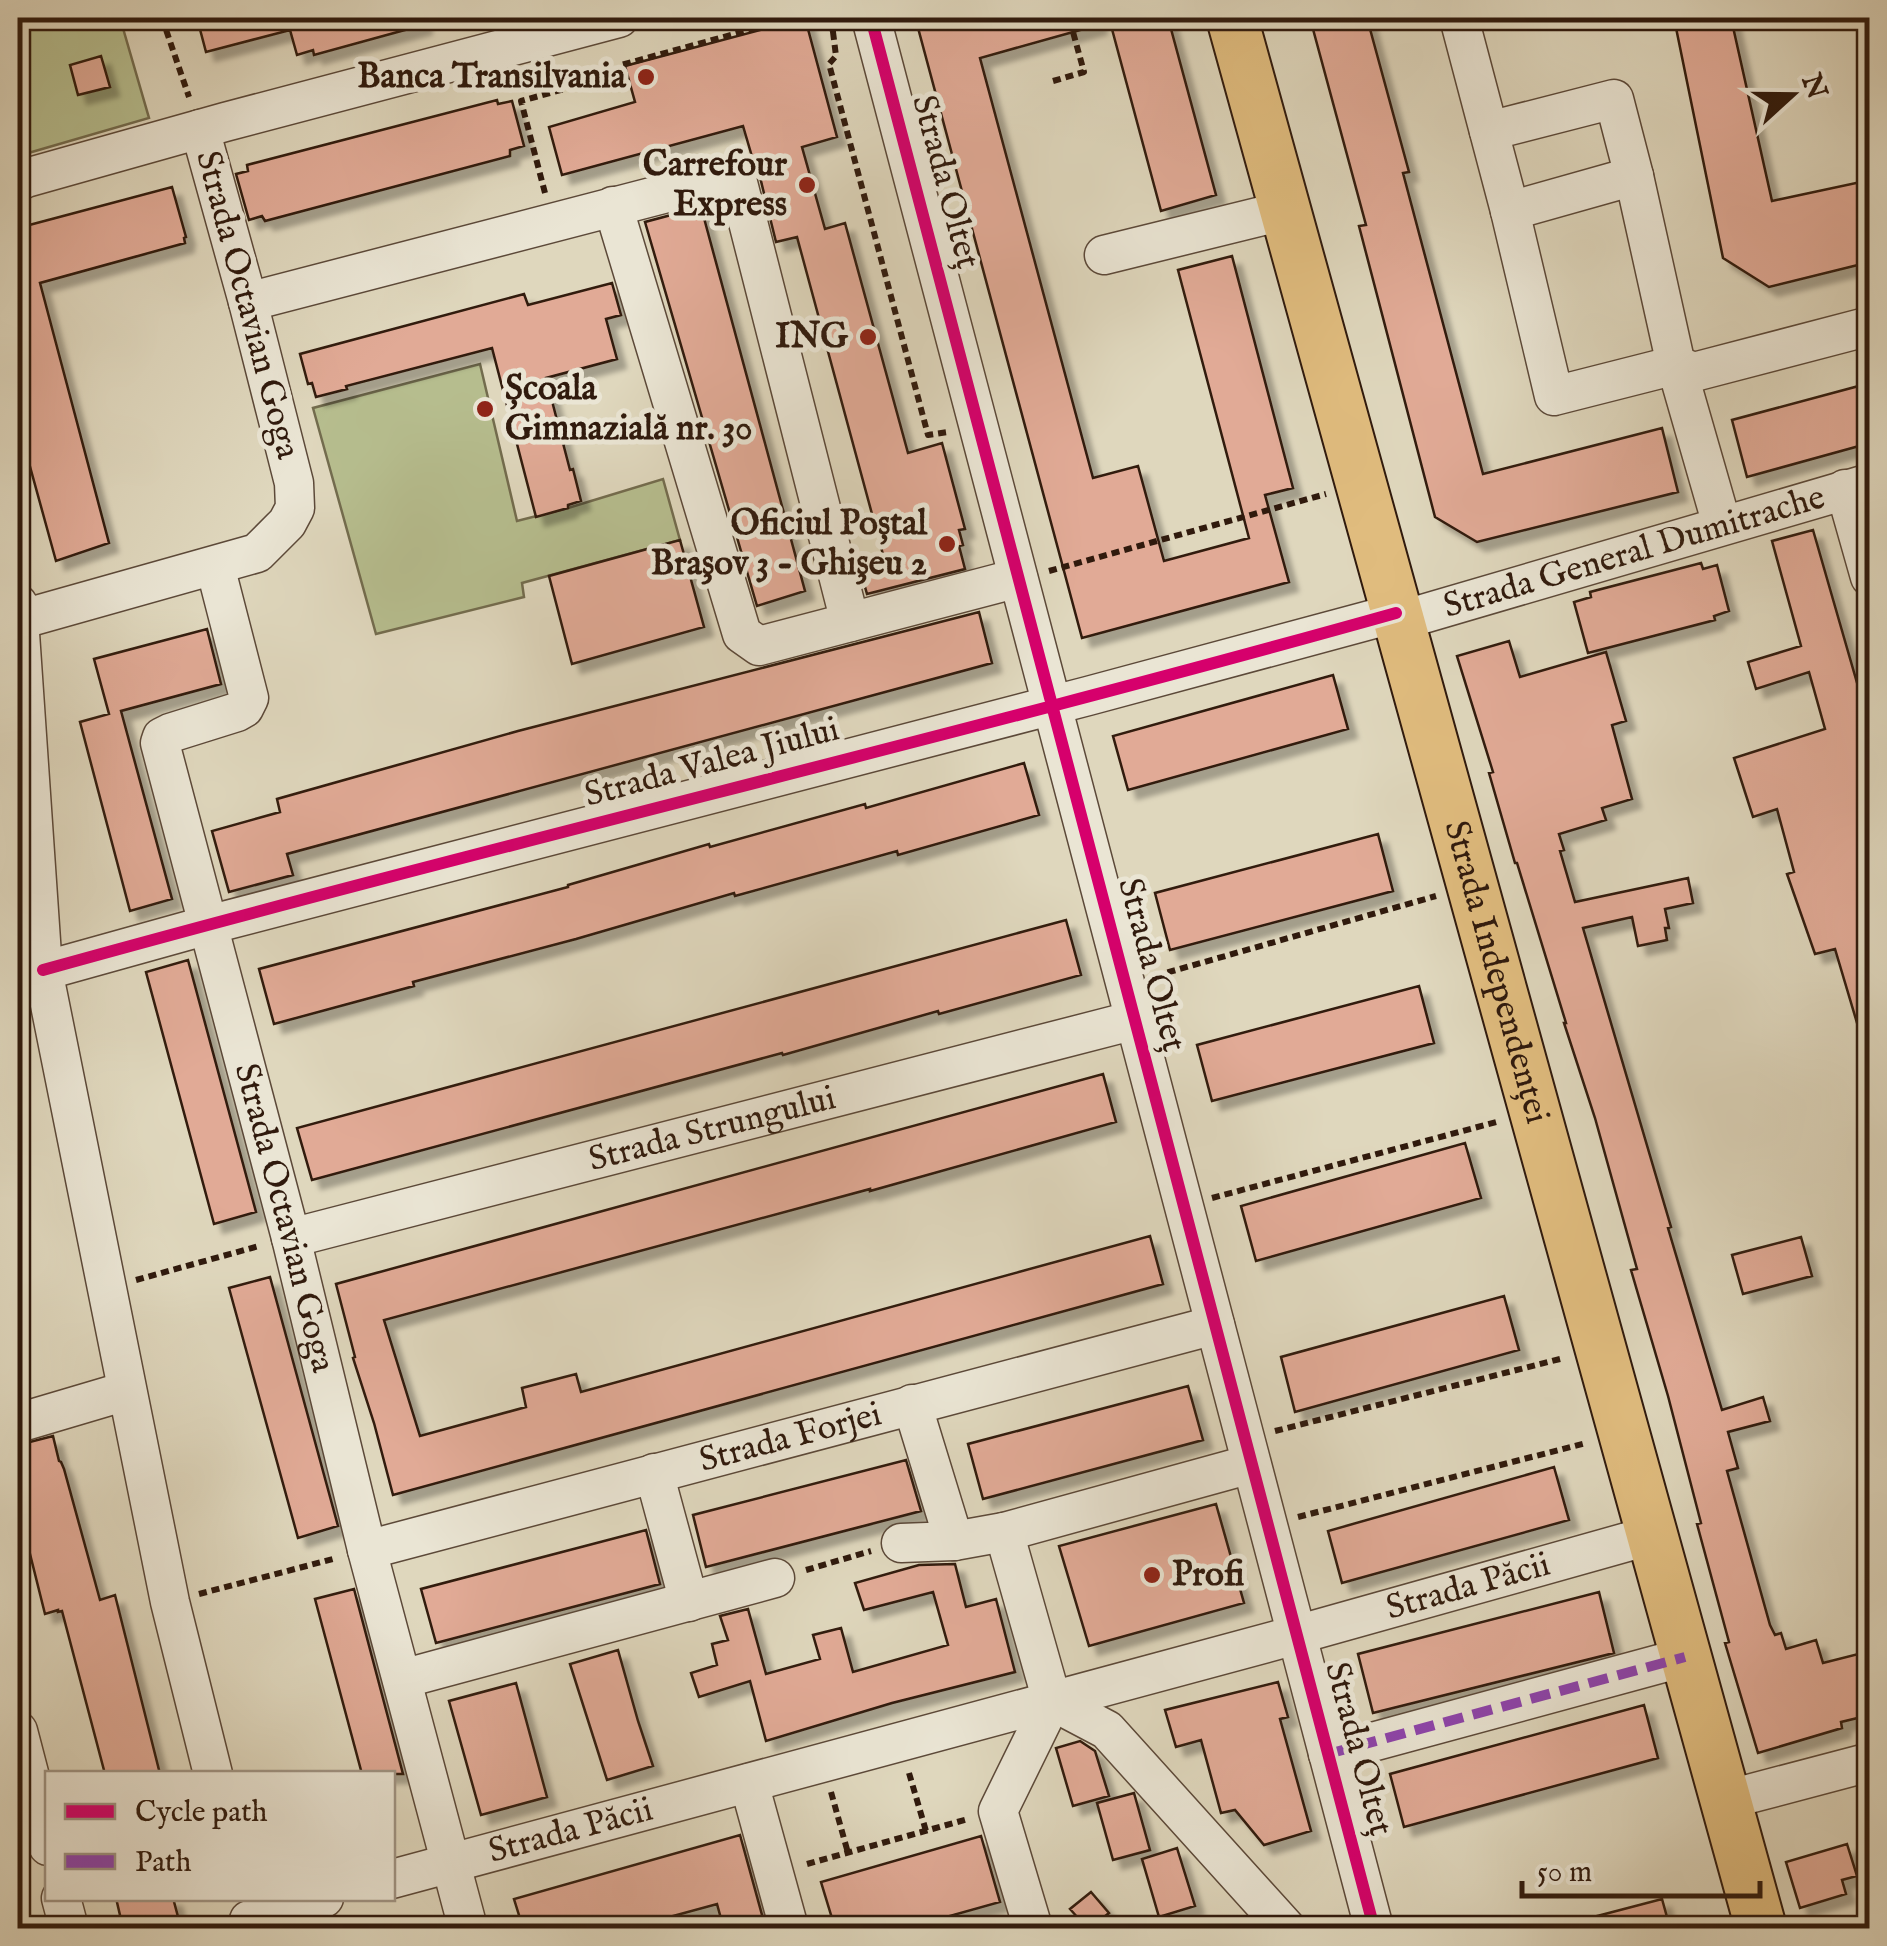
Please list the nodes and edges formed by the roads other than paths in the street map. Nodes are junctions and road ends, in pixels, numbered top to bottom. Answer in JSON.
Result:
{"nodes":[{"id":1,"x":620,"y":18,"type":"edge"},
{"id":2,"x":871,"y":18,"type":"edge"},
{"id":3,"x":1232,"y":18,"type":"edge"},
{"id":4,"x":1458,"y":18,"type":"edge"},
{"id":5,"x":563,"y":25,"type":"edge"},
{"id":6,"x":200,"y":129,"type":"junction"},
{"id":7,"x":1489,"y":131,"type":"junction"},
{"id":8,"x":1634,"y":176,"type":"junction"},
{"id":9,"x":18,"y":182,"type":"edge"},
{"id":10,"x":613,"y":206,"type":"junction"},
{"id":11,"x":1286,"y":210,"type":"junction"},
{"id":12,"x":1510,"y":211,"type":"junction"},
{"id":13,"x":1104,"y":255,"type":"dead end"},
{"id":14,"x":248,"y":302,"type":"junction"},
{"id":15,"x":1870,"y":326,"type":"edge"},
{"id":16,"x":1676,"y":365,"type":"junction"},
{"id":17,"x":1857,"y":486,"type":"edge"},
{"id":18,"x":1722,"y":524,"type":"junction"},
{"id":19,"x":215,"y":566,"type":"junction"},
{"id":20,"x":1018,"y":578,"type":"junction"},
{"id":21,"x":1870,"y":578,"type":"edge"},
{"id":22,"x":18,"y":612,"type":"edge"},
{"id":23,"x":1398,"y":617,"type":"junction"},
{"id":24,"x":850,"y":622,"type":"junction"},
{"id":25,"x":1052,"y":705,"type":"junction"},
{"id":26,"x":208,"y":924,"type":"junction"},
{"id":27,"x":30,"y":974,"type":"edge"},
{"id":28,"x":1130,"y":1002,"type":"junction"},
{"id":29,"x":291,"y":1238,"type":"junction"},
{"id":30,"x":1215,"y":1325,"type":"junction"},
{"id":31,"x":126,"y":1391,"type":"junction"},
{"id":32,"x":912,"y":1404,"type":"junction"},
{"id":33,"x":18,"y":1423,"type":"edge"},
{"id":34,"x":1248,"y":1452,"type":"junction"},
{"id":35,"x":654,"y":1472,"type":"junction"},
{"id":36,"x":1004,"y":1532,"type":"junction"},
{"id":37,"x":1652,"y":1535,"type":"junction"},
{"id":38,"x":954,"y":1540,"type":"junction"},
{"id":39,"x":901,"y":1543,"type":"road end"},
{"id":40,"x":367,"y":1550,"type":"junction"},
{"id":41,"x":775,"y":1578,"type":"road end"},
{"id":42,"x":689,"y":1602,"type":"junction"},
{"id":43,"x":1296,"y":1635,"type":"junction"},
{"id":44,"x":1685,"y":1657,"type":"junction"},
{"id":45,"x":402,"y":1679,"type":"junction"},
{"id":46,"x":1052,"y":1701,"type":"junction"},
{"id":47,"x":18,"y":1731,"type":"edge"},
{"id":48,"x":1328,"y":1754,"type":"junction"},
{"id":49,"x":1870,"y":1762,"type":"edge"},
{"id":50,"x":211,"y":1771,"type":"edge"},
{"id":51,"x":750,"y":1783,"type":"junction"},
{"id":52,"x":1726,"y":1800,"type":"junction"},
{"id":53,"x":45,"y":1834,"type":"edge"},
{"id":54,"x":450,"y":1862,"type":"junction"},
{"id":55,"x":395,"y":1878,"type":"edge"},
{"id":56,"x":62,"y":1901,"type":"edge"},
{"id":57,"x":311,"y":1901,"type":"edge"},
{"id":58,"x":248,"y":1916,"type":"edge"},
{"id":59,"x":69,"y":1928,"type":"edge"},
{"id":60,"x":468,"y":1928,"type":"edge"},
{"id":61,"x":789,"y":1928,"type":"edge"},
{"id":62,"x":1032,"y":1928,"type":"edge"},
{"id":63,"x":1286,"y":1928,"type":"edge"},
{"id":64,"x":1374,"y":1928,"type":"edge"},
{"id":65,"x":1760,"y":1928,"type":"edge"}],
"edges":[{"from":1,"to":5,"type":"street"},
{"from":2,"to":20,"type":"street","name":"Strada Olteț"},
{"from":3,"to":11,"type":"main road","name":"Strada Independenței"},
{"from":4,"to":7,"type":"street"},
{"from":5,"to":6,"type":"street"},
{"from":6,"to":9,"type":"street","name":"Strada Octavian Goga"},
{"from":6,"to":14,"type":"street","name":"Strada Octavian Goga"},
{"from":7,"to":8,"type":"street"},
{"from":7,"to":12,"type":"street"},
{"from":8,"to":12,"type":"street"},
{"from":8,"to":16,"type":"street"},
{"from":10,"to":14,"type":"street"},
{"from":10,"to":24,"type":"street"},
{"from":10,"to":24,"type":"street"},
{"from":11,"to":13,"type":"street"},
{"from":11,"to":23,"type":"main road","name":"Strada Independenței"},
{"from":12,"to":16,"type":"street"},
{"from":14,"to":19,"type":"street","name":"Strada Octavian Goga"},
{"from":15,"to":16,"type":"street"},
{"from":16,"to":18,"type":"street"},
{"from":17,"to":18,"type":"street","name":"Strada General Dumitrache"},
{"from":17,"to":21,"type":"street"},
{"from":18,"to":23,"type":"street","name":"Strada General Dumitrache"},
{"from":19,"to":22,"type":"street","name":"Strada Octavian Goga"},
{"from":19,"to":26,"type":"street","name":"Strada Octavian Goga"},
{"from":20,"to":24,"type":"street"},
{"from":20,"to":25,"type":"street","name":"Strada Olteț"},
{"from":22,"to":27,"type":"street","name":"Strada Octavian Goga"},
{"from":23,"to":25,"type":"street","name":"Strada Valea Jiului"},
{"from":23,"to":37,"type":"main road","name":"Strada Independenței"},
{"from":25,"to":26,"type":"street","name":"Strada Valea Jiului"},
{"from":25,"to":28,"type":"street","name":"Strada Olteț"},
{"from":26,"to":27,"type":"street","name":"Strada Valea Jiului"},
{"from":26,"to":29,"type":"street","name":"Strada Octavian Goga"},
{"from":27,"to":31,"type":"street","name":"Strada Octavian Goga"},
{"from":28,"to":29,"type":"street","name":"Strada Strungului"},
{"from":28,"to":30,"type":"street","name":"Strada Olteț"},
{"from":29,"to":40,"type":"street","name":"Strada Octavian Goga"},
{"from":30,"to":32,"type":"street","name":"Strada Forjei"},
{"from":30,"to":34,"type":"street","name":"Strada Olteț"},
{"from":31,"to":33,"type":"street"},
{"from":31,"to":50,"type":"street","name":"Strada Octavian Goga"},
{"from":32,"to":35,"type":"street","name":"Strada Forjei"},
{"from":32,"to":38,"type":"street"},
{"from":34,"to":36,"type":"street"},
{"from":34,"to":43,"type":"street","name":"Strada Olteț"},
{"from":35,"to":40,"type":"street","name":"Strada Forjei"},
{"from":35,"to":42,"type":"street"},
{"from":36,"to":38,"type":"street"},
{"from":36,"to":46,"type":"street"},
{"from":37,"to":43,"type":"street","name":"Strada Păcii"},
{"from":37,"to":44,"type":"main road","name":"Strada Independenței"},
{"from":38,"to":39,"type":"street"},
{"from":40,"to":45,"type":"street","name":"Strada Octavian Goga"},
{"from":41,"to":42,"type":"street"},
{"from":42,"to":45,"type":"street"},
{"from":43,"to":46,"type":"street","name":"Strada Păcii"},
{"from":43,"to":48,"type":"street","name":"Strada Olteț"},
{"from":44,"to":48,"type":"street"},
{"from":44,"to":52,"type":"main road","name":"Strada Independenței"},
{"from":45,"to":54,"type":"street","name":"Strada Octavian Goga"},
{"from":46,"to":51,"type":"street","name":"Strada Păcii"},
{"from":46,"to":62,"type":"street"},
{"from":46,"to":63,"type":"street"},
{"from":47,"to":53,"type":"street"},
{"from":48,"to":64,"type":"street","name":"Strada Olteț"},
{"from":49,"to":52,"type":"street"},
{"from":51,"to":54,"type":"street","name":"Strada Păcii"},
{"from":51,"to":61,"type":"street"},
{"from":52,"to":65,"type":"main road","name":"Strada Independenței"},
{"from":54,"to":55,"type":"street","name":"Strada Păcii"},
{"from":54,"to":60,"type":"street","name":"Strada Octavian Goga"},
{"from":56,"to":59,"type":"street"},
{"from":57,"to":58,"type":"street"}]}
